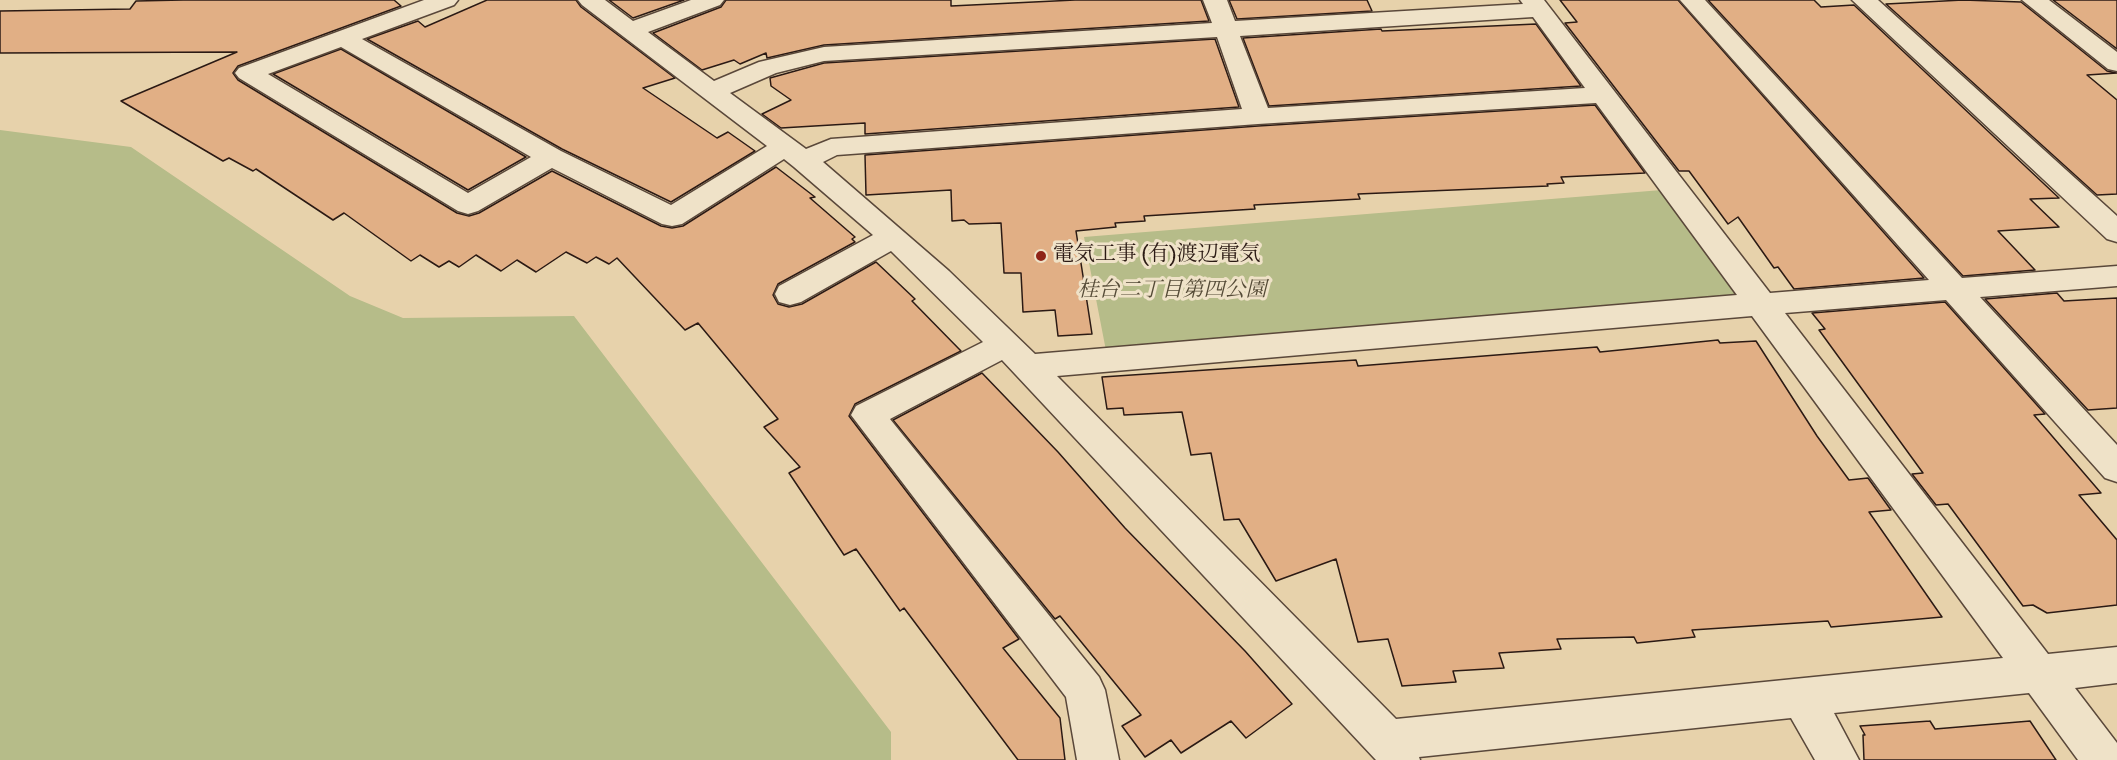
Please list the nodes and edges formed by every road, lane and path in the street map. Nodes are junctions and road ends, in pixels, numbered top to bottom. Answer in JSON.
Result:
{"nodes":[{"id":1,"x":446,"y":0,"type":"edge"},
{"id":2,"x":590,"y":0,"type":"edge"},
{"id":3,"x":712,"y":0,"type":"edge"},
{"id":4,"x":1215,"y":0,"type":"edge"},
{"id":5,"x":1692,"y":0,"type":"edge"},
{"id":6,"x":1864,"y":0,"type":"edge"},
{"id":7,"x":2034,"y":0,"type":"edge"},
{"id":8,"x":1535,"y":5,"type":"edge"},
{"id":9,"x":1226,"y":29,"type":"junction"},
{"id":10,"x":632,"y":30,"type":"junction"},
{"id":11,"x":342,"y":38,"type":"junction"},
{"id":12,"x":2117,"y":64,"type":"edge"},
{"id":13,"x":712,"y":91,"type":"junction"},
{"id":14,"x":1605,"y":95,"type":"junction"},
{"id":15,"x":1258,"y":116,"type":"junction"},
{"id":16,"x":794,"y":154,"type":"junction"},
{"id":17,"x":551,"y":157,"type":"junction"},
{"id":18,"x":2117,"y":232,"type":"edge"},
{"id":19,"x":893,"y":237,"type":"junction"},
{"id":20,"x":2117,"y":276,"type":"edge"},
{"id":21,"x":1955,"y":289,"type":"junction"},
{"id":22,"x":790,"y":294,"type":"dead end"},
{"id":23,"x":1762,"y":304,"type":"junction"},
{"id":24,"x":1016,"y":356,"type":"junction"},
{"id":25,"x":2117,"y":468,"type":"edge"},
{"id":26,"x":2117,"y":665,"type":"edge"},
{"id":27,"x":2040,"y":674,"type":"junction"},
{"id":28,"x":1802,"y":698,"type":"junction"},
{"id":29,"x":1393,"y":750,"type":"edge"},
{"id":30,"x":1098,"y":760,"type":"edge"},
{"id":31,"x":1838,"y":760,"type":"edge"},
{"id":32,"x":2104,"y":760,"type":"edge"}],
"edges":[{"from":1,"to":11,"type":"street"},
{"from":2,"to":10,"type":"street"},
{"from":3,"to":10,"type":"street"},
{"from":4,"to":9,"type":"street"},
{"from":5,"to":21,"type":"street"},
{"from":6,"to":18,"type":"street"},
{"from":7,"to":12,"type":"street"},
{"from":8,"to":9,"type":"street"},
{"from":8,"to":14,"type":"street"},
{"from":9,"to":13,"type":"street"},
{"from":9,"to":15,"type":"street"},
{"from":10,"to":13,"type":"street"},
{"from":11,"to":17,"type":"street"},
{"from":11,"to":17,"type":"street"},
{"from":13,"to":16,"type":"street"},
{"from":14,"to":15,"type":"street"},
{"from":14,"to":23,"type":"street"},
{"from":15,"to":16,"type":"street"},
{"from":16,"to":17,"type":"street"},
{"from":16,"to":19,"type":"street"},
{"from":19,"to":22,"type":"street"},
{"from":19,"to":24,"type":"street"},
{"from":20,"to":21,"type":"street"},
{"from":21,"to":23,"type":"street"},
{"from":21,"to":25,"type":"street"},
{"from":23,"to":24,"type":"street"},
{"from":23,"to":27,"type":"street"},
{"from":24,"to":29,"type":"street"},
{"from":24,"to":30,"type":"street"},
{"from":26,"to":27,"type":"street"},
{"from":27,"to":28,"type":"street"},
{"from":27,"to":32,"type":"street"},
{"from":28,"to":29,"type":"street"},
{"from":28,"to":31,"type":"street"}]}
